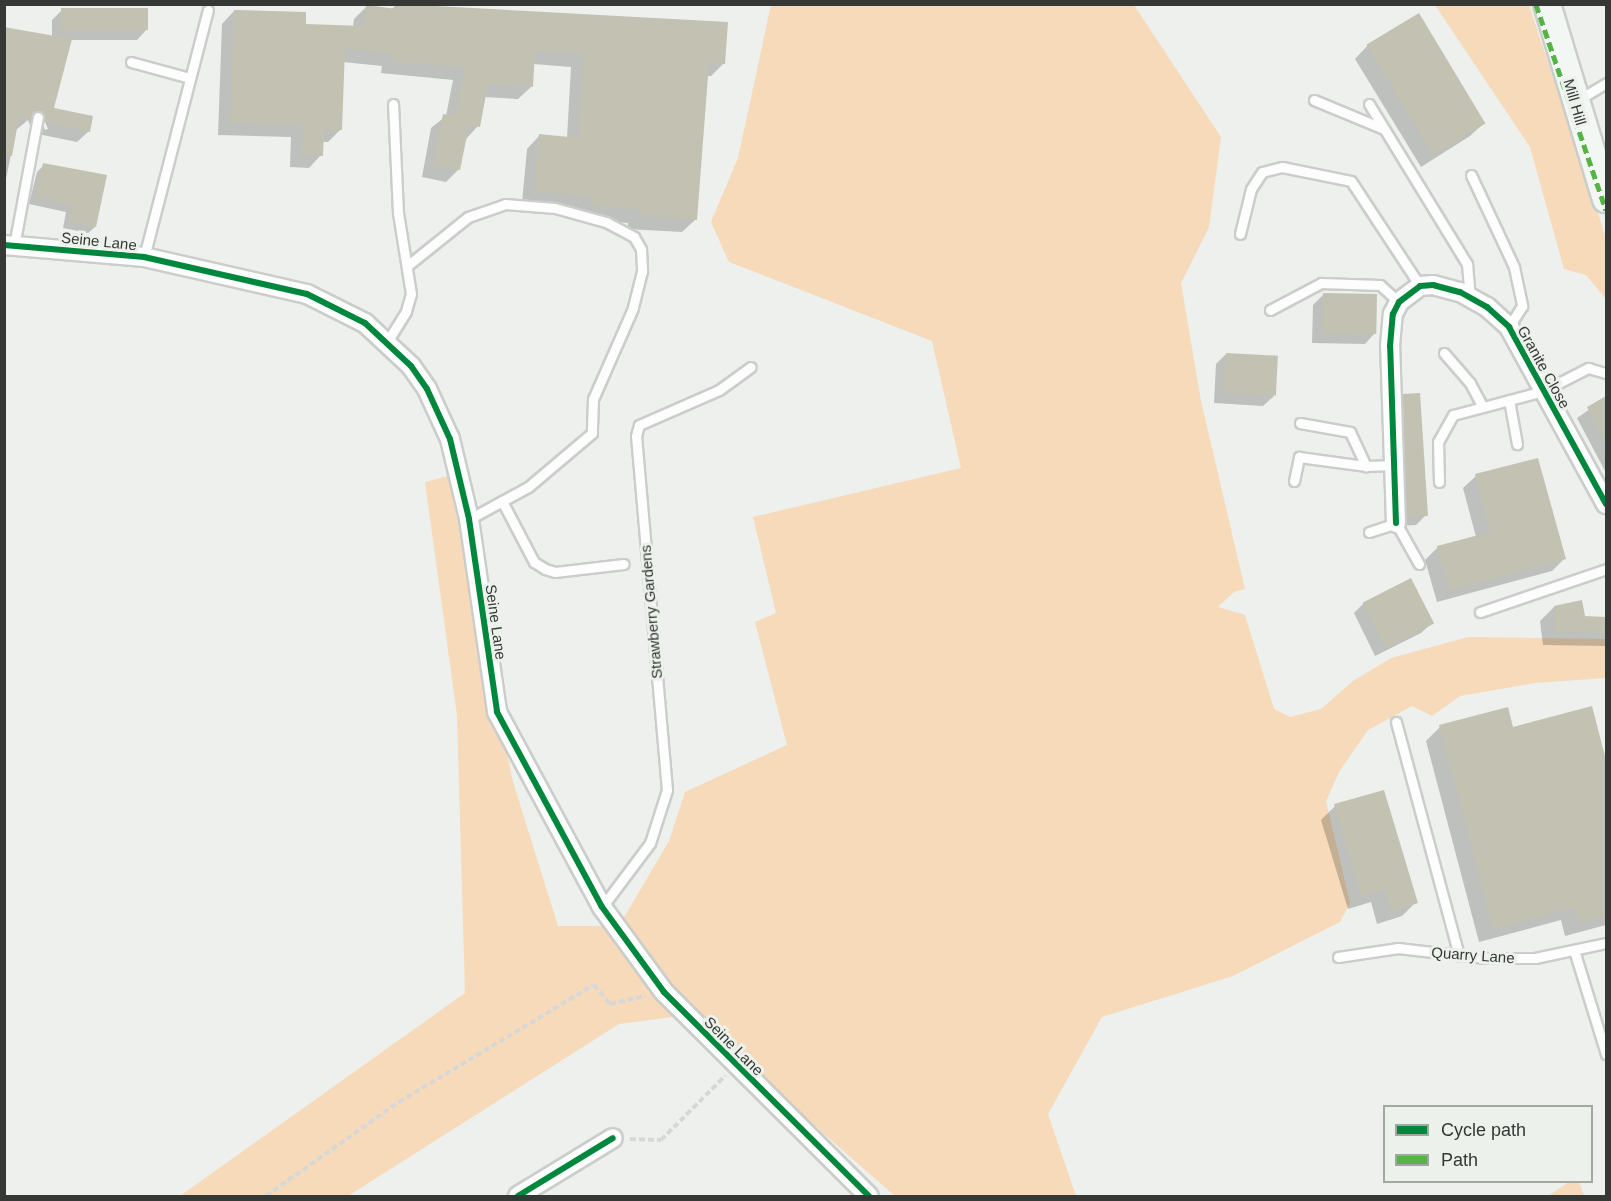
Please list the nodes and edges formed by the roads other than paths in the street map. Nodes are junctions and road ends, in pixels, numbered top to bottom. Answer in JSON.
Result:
{"nodes":[{"id":1,"x":1546,"y":4,"type":"edge"},
{"id":2,"x":208,"y":10,"type":"dead end"},
{"id":3,"x":131,"y":62,"type":"dead end"},
{"id":4,"x":190,"y":78,"type":"junction"},
{"id":5,"x":1606,"y":83,"type":"edge"},
{"id":6,"x":1314,"y":100,"type":"dead end"},
{"id":7,"x":1575,"y":102,"type":"junction"},
{"id":8,"x":393,"y":104,"type":"dead end"},
{"id":9,"x":1369,"y":104,"type":"dead end"},
{"id":10,"x":38,"y":117,"type":"dead end"},
{"id":11,"x":1384,"y":129,"type":"junction"},
{"id":12,"x":1471,"y":175,"type":"dead end"},
{"id":13,"x":1606,"y":200,"type":"edge"},
{"id":14,"x":1240,"y":234,"type":"dead end"},
{"id":15,"x":9,"y":246,"type":"edge"},
{"id":16,"x":144,"y":257,"type":"junction"},
{"id":17,"x":407,"y":266,"type":"junction"},
{"id":18,"x":1420,"y":286,"type":"junction"},
{"id":19,"x":1470,"y":298,"type":"junction"},
{"id":20,"x":1399,"y":302,"type":"junction"},
{"id":21,"x":1270,"y":310,"type":"dead end"},
{"id":22,"x":1509,"y":327,"type":"junction"},
{"id":23,"x":387,"y":342,"type":"junction"},
{"id":24,"x":1444,"y":353,"type":"dead end"},
{"id":25,"x":751,"y":367,"type":"dead end"},
{"id":26,"x":1606,"y":373,"type":"edge"},
{"id":27,"x":1543,"y":391,"type":"junction"},
{"id":28,"x":1509,"y":400,"type":"junction"},
{"id":29,"x":1483,"y":407,"type":"junction"},
{"id":30,"x":1300,"y":423,"type":"dead end"},
{"id":31,"x":1517,"y":444,"type":"dead end"},
{"id":32,"x":1391,"y":465,"type":"junction"},
{"id":33,"x":1366,"y":466,"type":"junction"},
{"id":34,"x":1294,"y":482,"type":"dead end"},
{"id":35,"x":1439,"y":482,"type":"dead end"},
{"id":36,"x":502,"y":501,"type":"junction"},
{"id":37,"x":1606,"y":504,"type":"edge"},
{"id":38,"x":469,"y":519,"type":"junction"},
{"id":39,"x":1396,"y":523,"type":"junction"},
{"id":40,"x":1369,"y":532,"type":"dead end"},
{"id":41,"x":624,"y":564,"type":"dead end"},
{"id":42,"x":1419,"y":564,"type":"dead end"},
{"id":43,"x":1606,"y":574,"type":"edge"},
{"id":44,"x":1480,"y":612,"type":"dead end"},
{"id":45,"x":1396,"y":722,"type":"dead end"},
{"id":46,"x":602,"y":908,"type":"junction"},
{"id":47,"x":1606,"y":943,"type":"edge"},
{"id":48,"x":1574,"y":950,"type":"junction"},
{"id":49,"x":1459,"y":956,"type":"junction"},
{"id":50,"x":1338,"y":957,"type":"dead end"},
{"id":51,"x":1606,"y":1054,"type":"edge"},
{"id":52,"x":613,"y":1138,"type":"road end"},
{"id":53,"x":518,"y":1197,"type":"edge"},
{"id":54,"x":869,"y":1197,"type":"edge"}],
"edges":[{"from":1,"to":7,"type":"main road","name":"Mill Hill"},
{"from":2,"to":4,"type":"lane"},
{"from":3,"to":4,"type":"lane"},
{"from":4,"to":16,"type":"lane"},
{"from":5,"to":7,"type":"lane"},
{"from":6,"to":11,"type":"lane"},
{"from":7,"to":13,"type":"main road","name":"Mill Hill"},
{"from":8,"to":17,"type":"lane"},
{"from":9,"to":11,"type":"lane"},
{"from":10,"to":15,"type":"lane"},
{"from":11,"to":19,"type":"lane"},
{"from":12,"to":22,"type":"lane"},
{"from":14,"to":18,"type":"lane"},
{"from":15,"to":16,"type":"street","name":"Seine Lane"},
{"from":16,"to":23,"type":"street","name":"Seine Lane"},
{"from":17,"to":23,"type":"lane"},
{"from":17,"to":36,"type":"lane"},
{"from":18,"to":19,"type":"street","name":"Granite Close"},
{"from":18,"to":20,"type":"street"},
{"from":19,"to":22,"type":"street","name":"Granite Close"},
{"from":20,"to":21,"type":"lane"},
{"from":20,"to":32,"type":"street"},
{"from":22,"to":27,"type":"street","name":"Granite Close"},
{"from":23,"to":38,"type":"street","name":"Seine Lane"},
{"from":24,"to":29,"type":"lane"},
{"from":25,"to":46,"type":"lane","name":"Strawberry Gardens"},
{"from":26,"to":27,"type":"lane"},
{"from":27,"to":28,"type":"lane"},
{"from":27,"to":37,"type":"street","name":"Granite Close"},
{"from":28,"to":29,"type":"lane"},
{"from":28,"to":31,"type":"lane"},
{"from":29,"to":35,"type":"lane"},
{"from":30,"to":33,"type":"lane"},
{"from":32,"to":33,"type":"lane"},
{"from":32,"to":39,"type":"street"},
{"from":33,"to":34,"type":"lane"},
{"from":36,"to":38,"type":"lane"},
{"from":36,"to":41,"type":"lane"},
{"from":38,"to":46,"type":"street","name":"Seine Lane"},
{"from":39,"to":40,"type":"lane"},
{"from":39,"to":42,"type":"lane"},
{"from":43,"to":44,"type":"lane"},
{"from":45,"to":49,"type":"lane"},
{"from":46,"to":54,"type":"street","name":"Seine Lane"},
{"from":47,"to":48,"type":"lane","name":"Quarry Lane"},
{"from":48,"to":49,"type":"lane","name":"Quarry Lane"},
{"from":48,"to":51,"type":"lane"},
{"from":49,"to":50,"type":"lane","name":"Quarry Lane"},
{"from":52,"to":53,"type":"street"}]}
